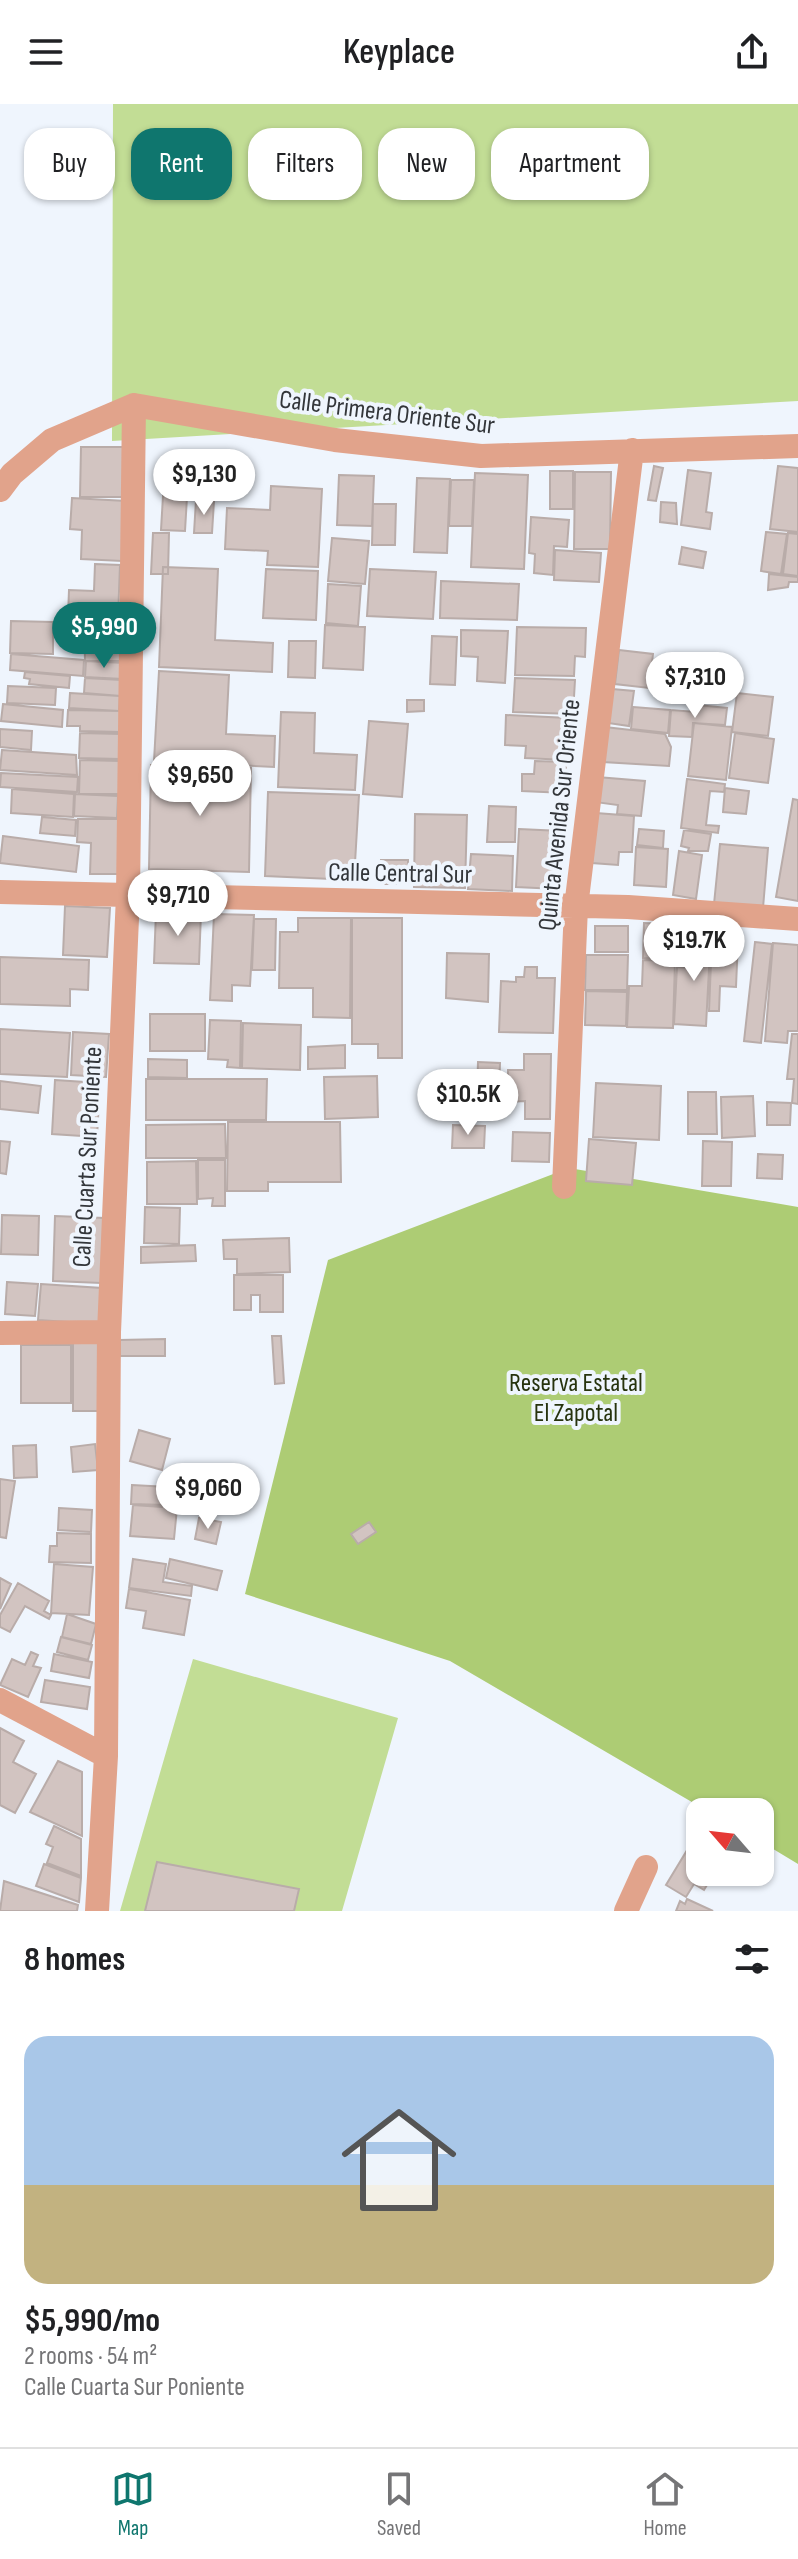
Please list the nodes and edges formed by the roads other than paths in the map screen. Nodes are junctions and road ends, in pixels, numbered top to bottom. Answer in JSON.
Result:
{"nodes":[{"id":1,"x":134,"y":405,"type":"junction"},
{"id":2,"x":798,"y":446,"type":"edge"},
{"id":3,"x":632,"y":450,"type":"junction"},
{"id":4,"x":0,"y":490,"type":"edge"},
{"id":5,"x":0,"y":892,"type":"edge"},
{"id":6,"x":128,"y":895,"type":"junction"},
{"id":7,"x":576,"y":907,"type":"junction"},
{"id":8,"x":798,"y":919,"type":"edge"},
{"id":9,"x":564,"y":1187,"type":"dead end"},
{"id":10,"x":109,"y":1332,"type":"junction"},
{"id":11,"x":0,"y":1333,"type":"edge"},
{"id":12,"x":0,"y":1700,"type":"edge"},
{"id":13,"x":106,"y":1756,"type":"junction"},
{"id":14,"x":646,"y":1867,"type":"dead end"},
{"id":15,"x":97,"y":1911,"type":"edge"},
{"id":16,"x":626,"y":1911,"type":"edge"}],
"edges":[{"from":1,"to":3,"type":"street","name":"Calle Primera Oriente Sur"},
{"from":1,"to":4,"type":"street"},
{"from":1,"to":6,"type":"street","name":"Calle Cuarta Sur Poniente"},
{"from":2,"to":3,"type":"street","name":"Calle Primera Oriente Sur"},
{"from":3,"to":7,"type":"street","name":"Quinta Avenida Sur Oriente"},
{"from":5,"to":6,"type":"street","name":"Calle Central Sur"},
{"from":6,"to":7,"type":"street","name":"Calle Central Sur"},
{"from":6,"to":10,"type":"street","name":"Calle Cuarta Sur Poniente"},
{"from":7,"to":8,"type":"street","name":"Calle Central Sur"},
{"from":7,"to":9,"type":"street","name":"Quinta Avenida Sur Oriente"},
{"from":10,"to":11,"type":"street"},
{"from":10,"to":13,"type":"street","name":"Calle Cuarta Sur Poniente"},
{"from":12,"to":13,"type":"street"},
{"from":13,"to":15,"type":"street","name":"Calle Cuarta Sur Poniente"},
{"from":14,"to":16,"type":"street"}]}
